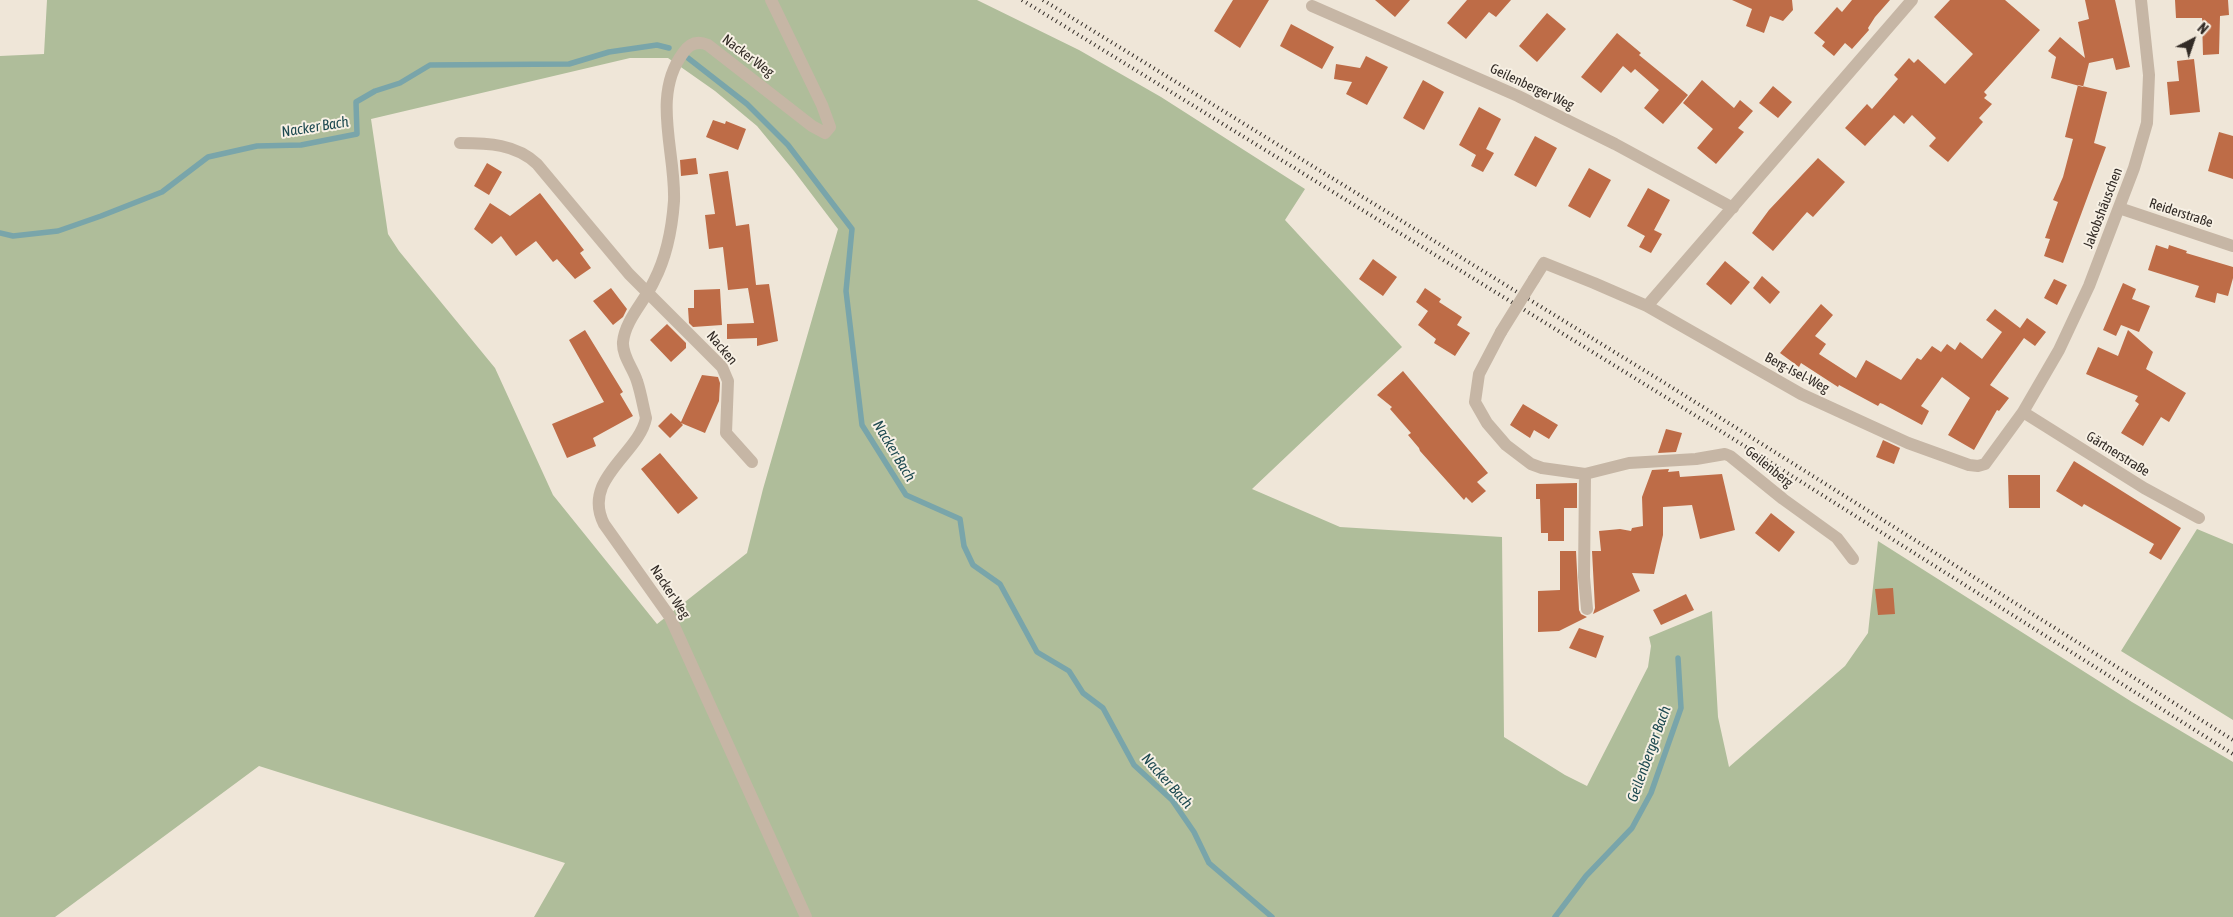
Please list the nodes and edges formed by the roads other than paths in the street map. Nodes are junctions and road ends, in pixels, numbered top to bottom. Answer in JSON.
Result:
{"nodes":[{"id":1,"x":771,"y":0,"type":"edge"},
{"id":2,"x":1912,"y":0,"type":"edge"},
{"id":3,"x":2141,"y":0,"type":"edge"},
{"id":4,"x":1312,"y":6,"type":"dead end"},
{"id":5,"x":460,"y":143,"type":"dead end"},
{"id":6,"x":1733,"y":208,"type":"junction"},
{"id":7,"x":2119,"y":208,"type":"junction"},
{"id":8,"x":2233,"y":246,"type":"edge"},
{"id":9,"x":1544,"y":263,"type":"joint"},
{"id":10,"x":648,"y":292,"type":"junction"},
{"id":11,"x":1647,"y":306,"type":"junction"},
{"id":12,"x":2023,"y":412,"type":"junction"},
{"id":13,"x":752,"y":462,"type":"dead end"},
{"id":14,"x":1585,"y":474,"type":"junction"},
{"id":15,"x":2199,"y":518,"type":"dead end"},
{"id":16,"x":1853,"y":559,"type":"dead end"},
{"id":17,"x":1587,"y":609,"type":"dead end"},
{"id":18,"x":806,"y":917,"type":"edge"}],
"edges":[{"from":1,"to":10,"type":"street","name":"Nacker Weg"},
{"from":2,"to":6,"type":"street"},
{"from":3,"to":7,"type":"street","name":"Jakobshäuschen"},
{"from":4,"to":6,"type":"street","name":"Geilenberger Weg"},
{"from":5,"to":10,"type":"street"},
{"from":6,"to":11,"type":"street"},
{"from":7,"to":8,"type":"street","name":"Reiderstraße"},
{"from":7,"to":12,"type":"street","name":"Jakobshäuschen"},
{"from":9,"to":11,"type":"street","name":"Berg-Isel-Weg"},
{"from":9,"to":14,"type":"street","name":"Geilenberg","bridge":true},
{"from":10,"to":13,"type":"street","name":"Nacken"},
{"from":10,"to":18,"type":"street","name":"Nacker Weg"},
{"from":11,"to":12,"type":"street","name":"Berg-Isel-Weg"},
{"from":12,"to":15,"type":"street","name":"Gärtnerstraße"},
{"from":14,"to":16,"type":"street","name":"Geilenberg"},
{"from":14,"to":17,"type":"street"}]}
